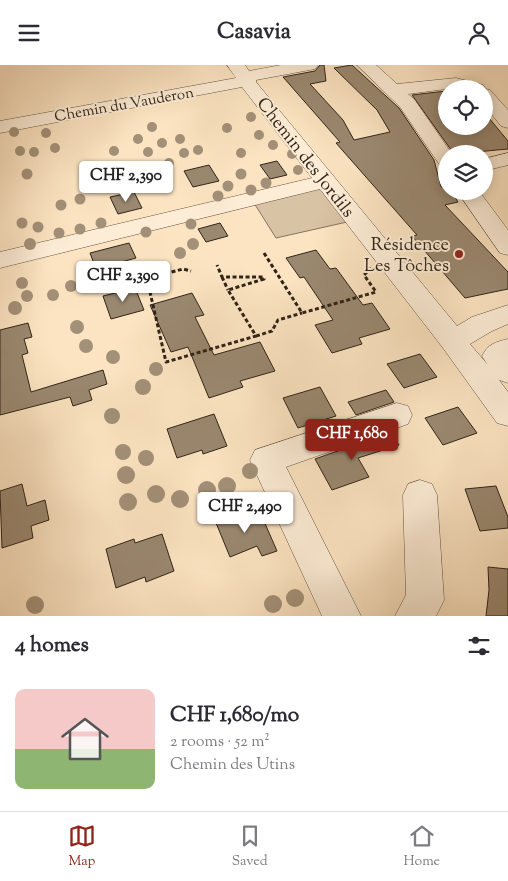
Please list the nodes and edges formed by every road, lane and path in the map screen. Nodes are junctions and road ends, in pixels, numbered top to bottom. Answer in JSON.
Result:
{"nodes":[{"id":1,"x":309,"y":65,"type":"edge"},
{"id":2,"x":366,"y":65,"type":"edge"},
{"id":3,"x":243,"y":74,"type":"edge"},
{"id":4,"x":438,"y":85,"type":"edge"},
{"id":5,"x":393,"y":89,"type":"junction"},
{"id":6,"x":493,"y":104,"type":"edge"},
{"id":7,"x":508,"y":122,"type":"edge"},
{"id":8,"x":0,"y":127,"type":"edge"},
{"id":9,"x":438,"y":148,"type":"edge"},
{"id":10,"x":508,"y":159,"type":"edge"},
{"id":11,"x":493,"y":163,"type":"edge"},
{"id":12,"x":326,"y":181,"type":"junction"},
{"id":13,"x":474,"y":200,"type":"edge"},
{"id":14,"x":508,"y":247,"type":"edge"},
{"id":15,"x":264,"y":253,"type":"dead end"},
{"id":16,"x":0,"y":260,"type":"edge"},
{"id":17,"x":217,"y":265,"type":"dead end"},
{"id":18,"x":368,"y":269,"type":"dead end"},
{"id":19,"x":191,"y":271,"type":"dead end"},
{"id":20,"x":222,"y":277,"type":"junction"},
{"id":21,"x":147,"y":279,"type":"junction"},
{"id":22,"x":115,"y":287,"type":"dead end"},
{"id":23,"x":228,"y":290,"type":"junction"},
{"id":24,"x":302,"y":313,"type":"junction"},
{"id":25,"x":508,"y":314,"type":"edge"},
{"id":26,"x":256,"y":336,"type":"junction"},
{"id":27,"x":453,"y":341,"type":"junction"},
{"id":28,"x":508,"y":349,"type":"edge"},
{"id":29,"x":508,"y":372,"type":"edge"},
{"id":30,"x":508,"y":414,"type":"edge"},
{"id":31,"x":397,"y":415,"type":"dead end"},
{"id":32,"x":420,"y":495,"type":"dead end"},
{"id":33,"x":342,"y":616,"type":"edge"},
{"id":34,"x":414,"y":616,"type":"edge"}],
"edges":[{"from":1,"to":3,"type":"street","name":"Chemin du Vauderon"},
{"from":2,"to":5,"type":"street"},
{"from":3,"to":8,"type":"street","name":"Chemin du Vauderon"},
{"from":3,"to":12,"type":"street","name":"Chemin des Jordils"},
{"from":4,"to":5,"type":"street"},
{"from":5,"to":9,"type":"street"},
{"from":6,"to":7,"type":"street"},
{"from":10,"to":11,"type":"street"},
{"from":12,"to":16,"type":"street"},
{"from":12,"to":27,"type":"street","name":"Chemin des Jordils"},
{"from":13,"to":14,"type":"street"},
{"from":15,"to":24,"type":"path"},
{"from":17,"to":20,"type":"path"},
{"from":18,"to":24,"type":"path"},
{"from":19,"to":21,"type":"path"},
{"from":20,"to":23,"type":"path"},
{"from":20,"to":23,"type":"path"},
{"from":21,"to":22,"type":"path"},
{"from":21,"to":26,"type":"path"},
{"from":23,"to":26,"type":"path"},
{"from":24,"to":26,"type":"path"},
{"from":25,"to":27,"type":"street"},
{"from":27,"to":30,"type":"street","name":"Chemin des Jordils"},
{"from":28,"to":29,"type":"street"},
{"from":31,"to":33,"type":"street"},
{"from":32,"to":34,"type":"street"}]}
